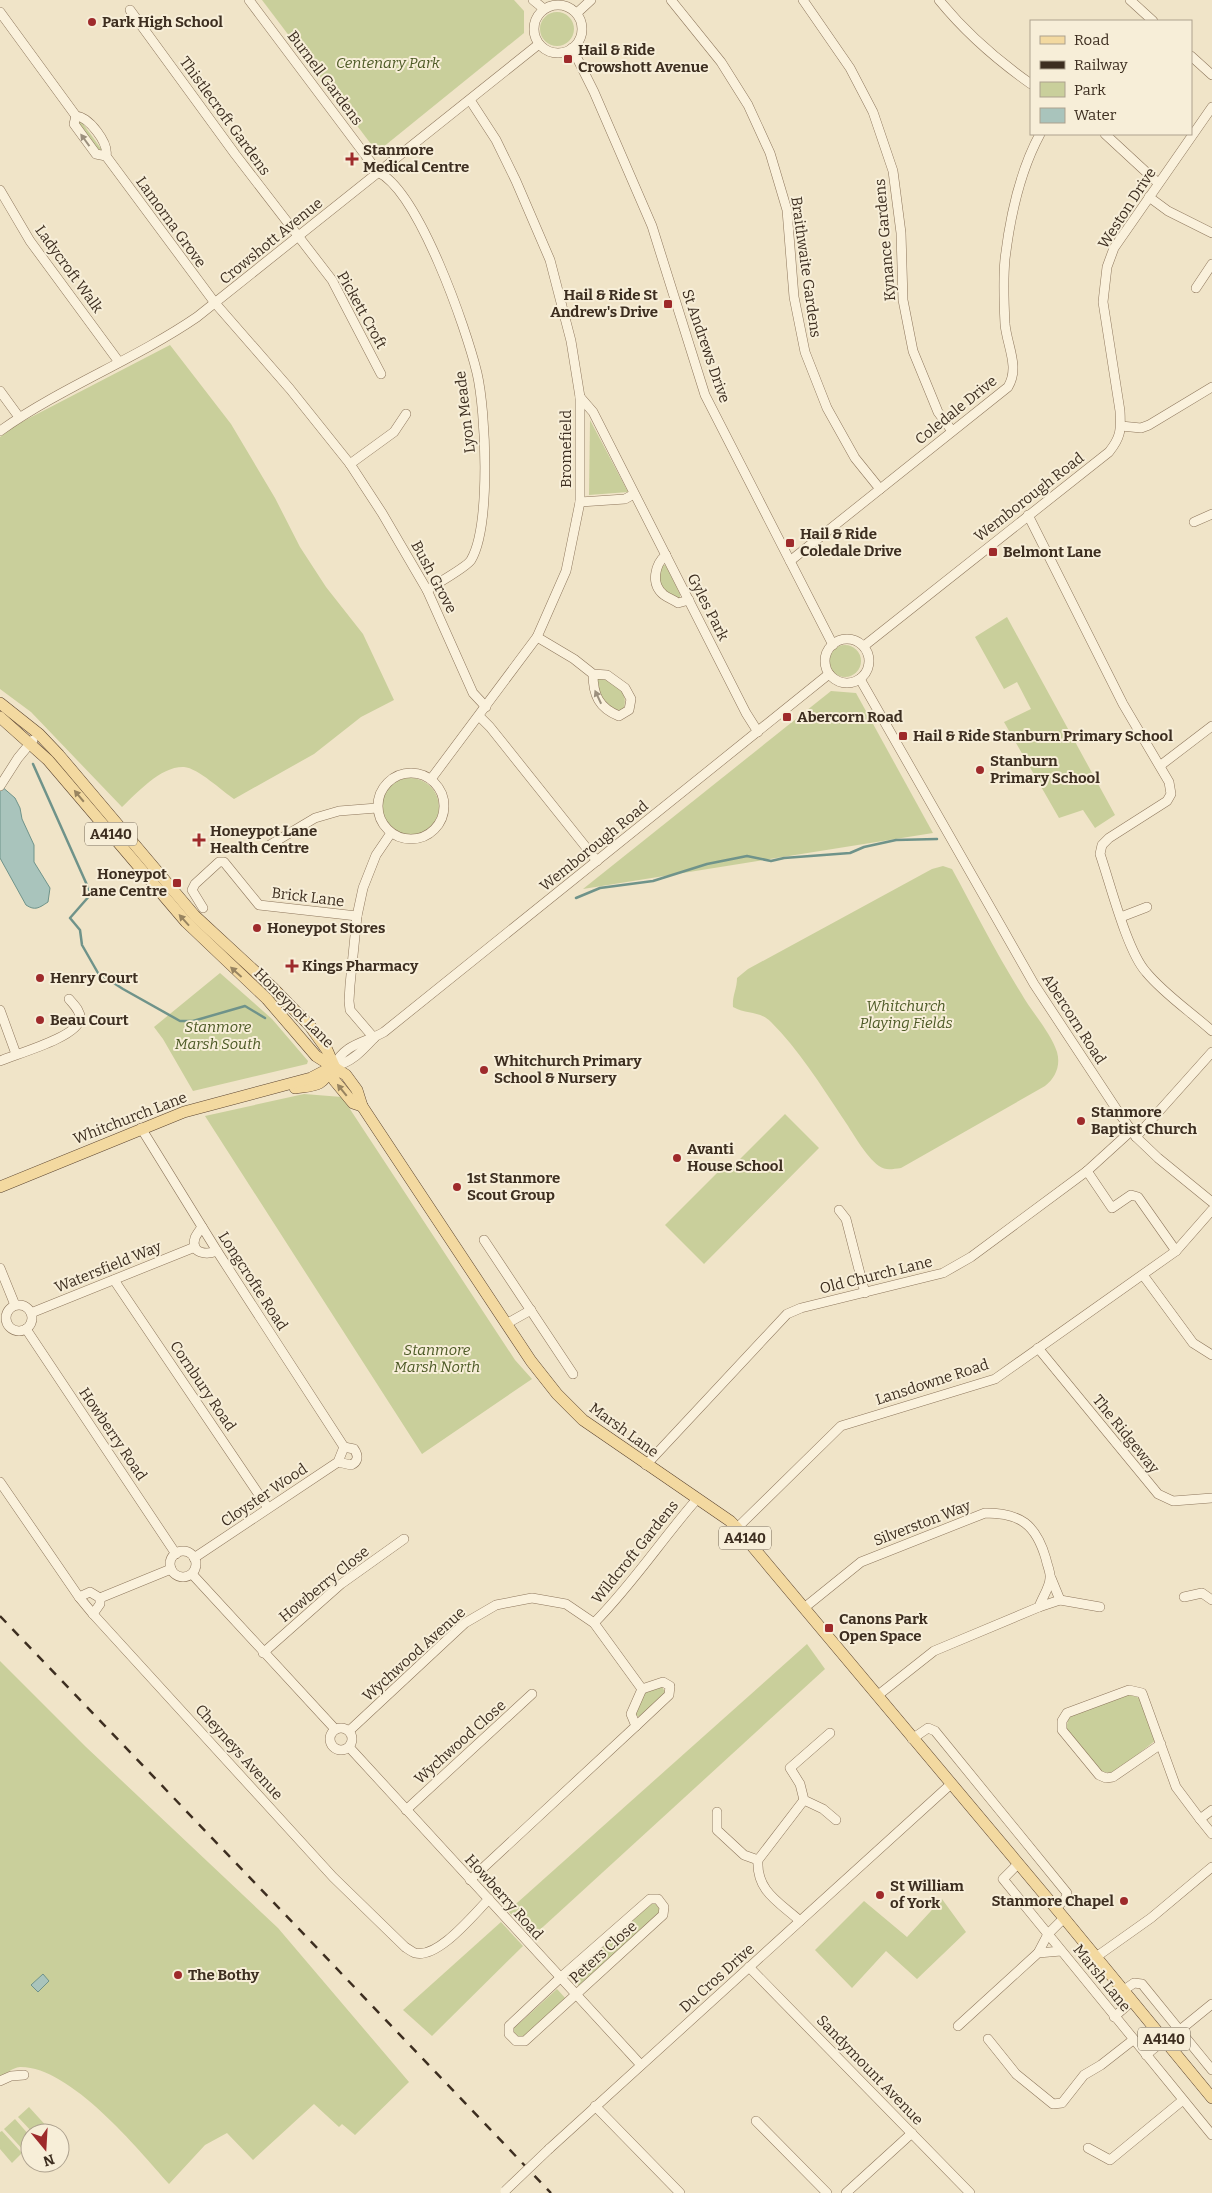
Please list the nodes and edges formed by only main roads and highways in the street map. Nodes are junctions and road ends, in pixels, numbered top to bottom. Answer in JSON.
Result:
{"nodes":[{"id":1,"x":0,"y":703,"type":"edge"},
{"id":2,"x":0,"y":718,"type":"edge"},
{"id":3,"x":334,"y":1066,"type":"junction"},
{"id":4,"x":0,"y":1187,"type":"edge"},
{"id":5,"x":1212,"y":2098,"type":"edge"}],
"edges":[{"from":1,"to":3,"type":"main road","name":"Honeypot Lane","number":"A4140"},
{"from":3,"to":2,"type":"main road","name":"Honeypot Lane","number":"A4140","one_way":true},
{"from":3,"to":4,"type":"main road","name":"Whitchurch Lane"},
{"from":3,"to":5,"type":"main road","name":"Marsh Lane","number":"A4140"}]}
